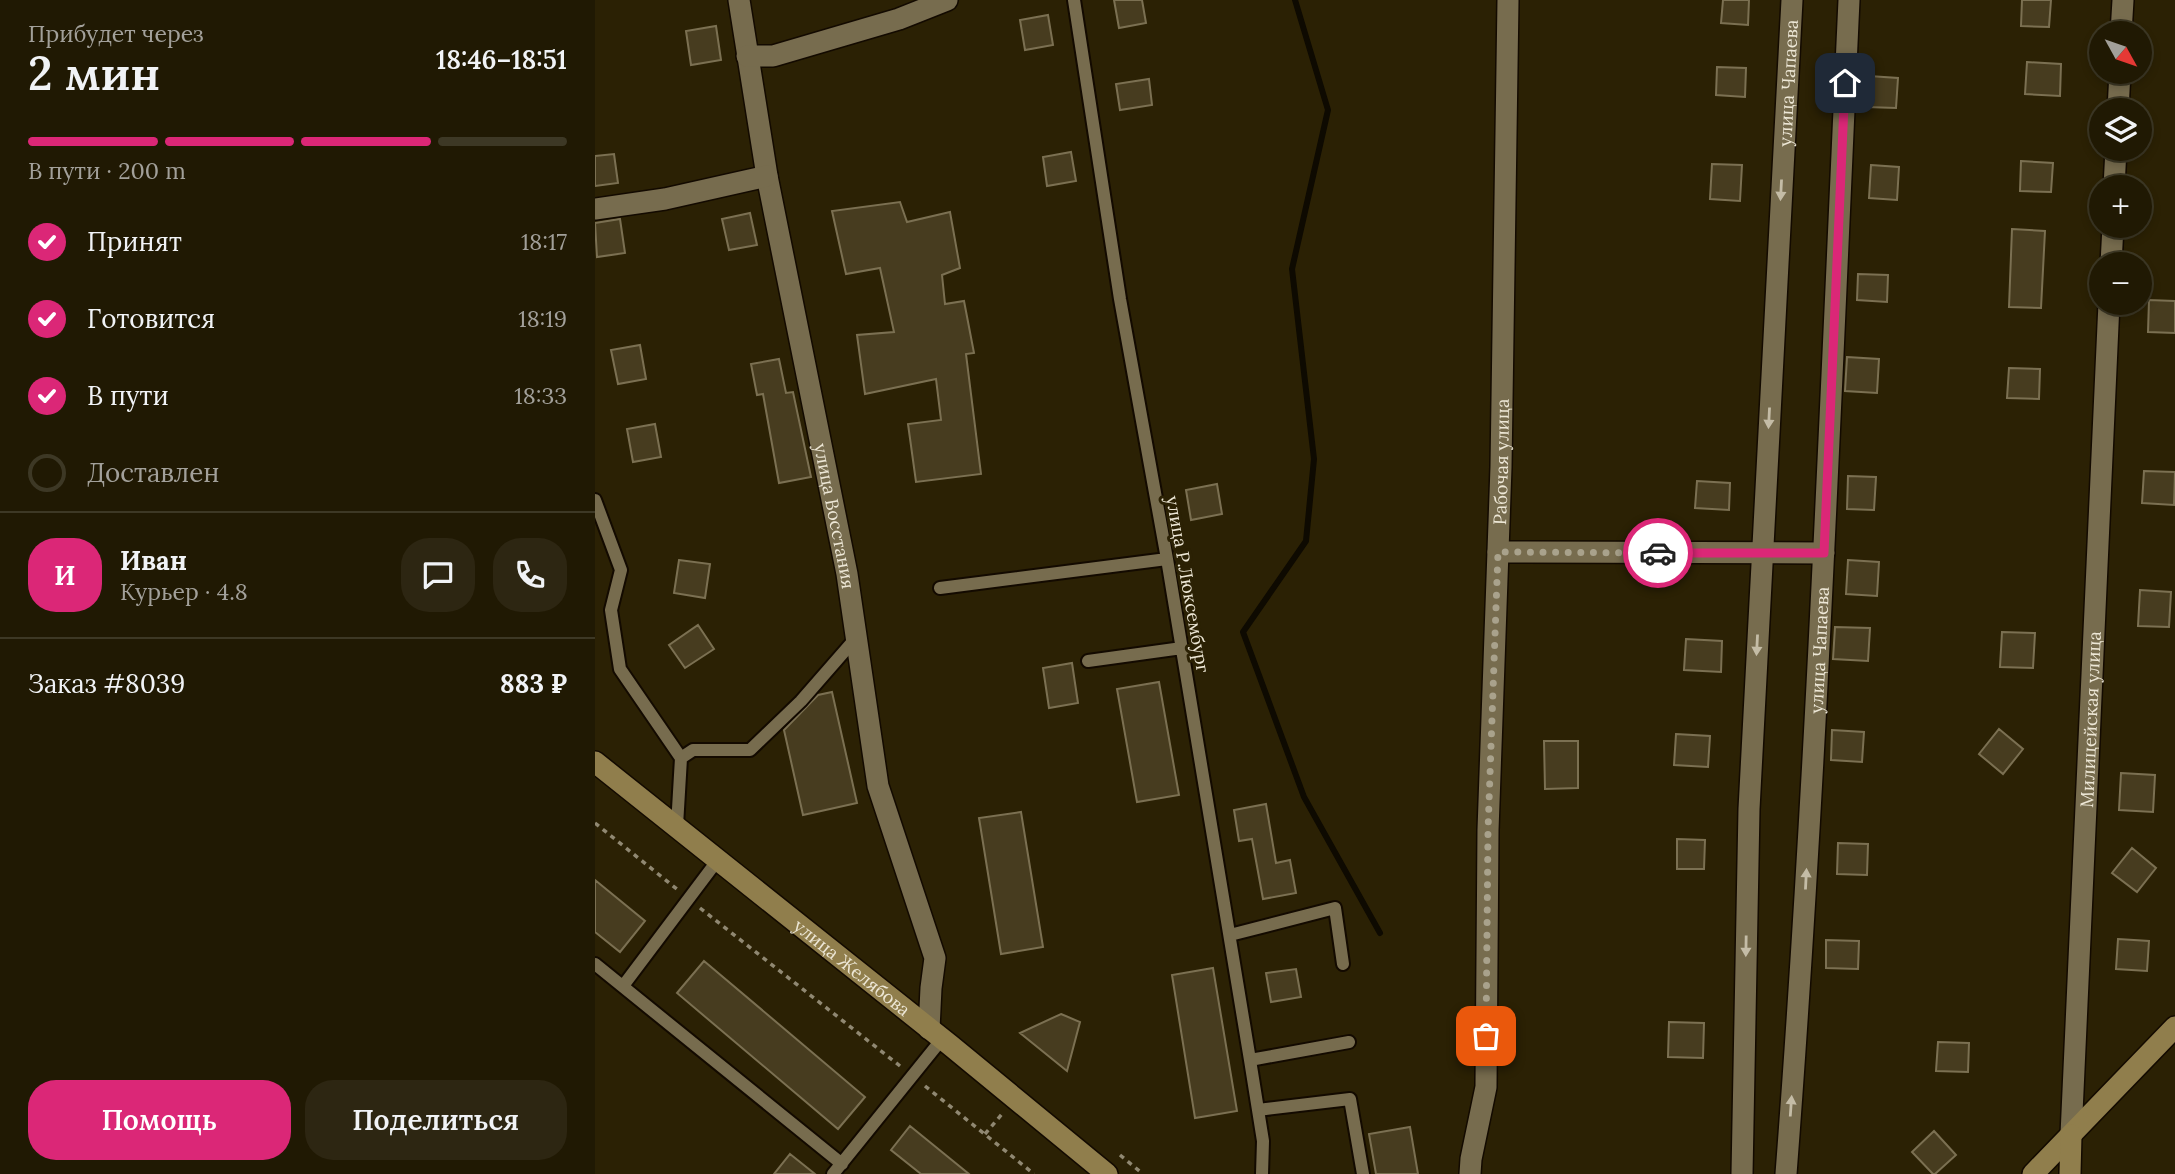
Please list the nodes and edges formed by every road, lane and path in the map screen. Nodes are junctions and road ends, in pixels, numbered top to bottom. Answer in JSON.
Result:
{"nodes":[{"id":1,"x":739,"y":0,"type":"edge"},
{"id":2,"x":947,"y":0,"type":"edge"},
{"id":3,"x":1074,"y":0,"type":"edge"},
{"id":4,"x":1508,"y":0,"type":"edge"},
{"id":5,"x":1791,"y":0,"type":"edge"},
{"id":6,"x":1849,"y":0,"type":"edge"},
{"id":7,"x":2123,"y":0,"type":"edge"},
{"id":8,"x":2122,"y":21,"type":"edge"},
{"id":9,"x":747,"y":56,"type":"junction"},
{"id":10,"x":767,"y":176,"type":"junction"},
{"id":11,"x":595,"y":209,"type":"edge"},
{"id":12,"x":2108,"y":315,"type":"edge"},
{"id":13,"x":595,"y":500,"type":"edge"},
{"id":14,"x":1498,"y":552,"type":"junction"},
{"id":15,"x":1824,"y":553,"type":"junction"},
{"id":16,"x":1762,"y":554,"type":"junction"},
{"id":17,"x":1167,"y":559,"type":"junction"},
{"id":18,"x":940,"y":588,"type":"dead end"},
{"id":19,"x":856,"y":638,"type":"junction"},
{"id":20,"x":1182,"y":648,"type":"junction"},
{"id":21,"x":1088,"y":661,"type":"dead end"},
{"id":22,"x":681,"y":758,"type":"junction"},
{"id":23,"x":595,"y":762,"type":"edge"},
{"id":24,"x":595,"y":823,"type":"edge"},
{"id":25,"x":677,"y":826,"type":"junction"},
{"id":26,"x":717,"y":861,"type":"junction"},
{"id":27,"x":688,"y":898,"type":"junction"},
{"id":28,"x":1230,"y":934,"type":"junction"},
{"id":29,"x":595,"y":964,"type":"edge"},
{"id":30,"x":1343,"y":964,"type":"dead end"},
{"id":31,"x":623,"y":986,"type":"junction"},
{"id":32,"x":2175,"y":1027,"type":"edge"},
{"id":33,"x":936,"y":1034,"type":"junction"},
{"id":34,"x":1349,"y":1042,"type":"dead end"},
{"id":35,"x":1250,"y":1060,"type":"junction"},
{"id":36,"x":912,"y":1076,"type":"junction"},
{"id":37,"x":1258,"y":1110,"type":"junction"},
{"id":38,"x":2071,"y":1135,"type":"junction"},
{"id":39,"x":838,"y":1169,"type":"edge"},
{"id":40,"x":1034,"y":1174,"type":"edge"},
{"id":41,"x":1107,"y":1174,"type":"edge"},
{"id":42,"x":1262,"y":1174,"type":"edge"},
{"id":43,"x":1363,"y":1174,"type":"edge"},
{"id":44,"x":1470,"y":1174,"type":"edge"},
{"id":45,"x":1742,"y":1174,"type":"edge"},
{"id":46,"x":1786,"y":1174,"type":"edge"},
{"id":47,"x":2033,"y":1174,"type":"edge"},
{"id":48,"x":2070,"y":1174,"type":"edge"}],
"edges":[{"from":1,"to":9,"type":"street","name":"улица Восстания"},
{"from":2,"to":9,"type":"street"},
{"from":3,"to":17,"type":"lane","name":"улица Р.Люксембург"},
{"from":4,"to":14,"type":"street","name":"Рабочая улица"},
{"from":5,"to":16,"type":"street","name":"улица Чапаева","one_way":true},
{"from":6,"to":15,"type":"street","name":"улица Чапаева"},
{"from":7,"to":8,"type":"street"},
{"from":9,"to":10,"type":"street","name":"улица Восстания"},
{"from":10,"to":11,"type":"street"},
{"from":10,"to":19,"type":"street","name":"улица Восстания"},
{"from":12,"to":38,"type":"street","name":"Милицейская улица"},
{"from":13,"to":22,"type":"lane"},
{"from":14,"to":16,"type":"street"},
{"from":14,"to":44,"type":"street","name":"Рабочая улица"},
{"from":15,"to":16,"type":"street"},
{"from":46,"to":15,"type":"street","name":"улица Чапаева","one_way":true},
{"from":16,"to":45,"type":"street","name":"улица Чапаева","one_way":true},
{"from":17,"to":18,"type":"lane"},
{"from":17,"to":20,"type":"lane","name":"улица Р.Люксембург"},
{"from":19,"to":22,"type":"lane"},
{"from":19,"to":33,"type":"street","name":"улица Восстания"},
{"from":20,"to":21,"type":"lane"},
{"from":20,"to":28,"type":"lane","name":"улица Р.Люксембург"},
{"from":22,"to":25,"type":"lane"},
{"from":23,"to":25,"type":"street","name":"улица Желябова"},
{"from":24,"to":27,"type":"path"},
{"from":25,"to":26,"type":"street","name":"улица Желябова"},
{"from":26,"to":27,"type":"lane"},
{"from":26,"to":33,"type":"street","name":"улица Желябова"},
{"from":27,"to":31,"type":"lane"},
{"from":27,"to":36,"type":"path"},
{"from":28,"to":30,"type":"lane"},
{"from":28,"to":35,"type":"lane","name":"улица Р.Люксембург"},
{"from":29,"to":31,"type":"lane"},
{"from":31,"to":39,"type":"lane"},
{"from":32,"to":38,"type":"street"},
{"from":33,"to":36,"type":"lane"},
{"from":33,"to":41,"type":"street","name":"улица Желябова"},
{"from":34,"to":35,"type":"lane"},
{"from":35,"to":37,"type":"lane","name":"улица Р.Люксембург"},
{"from":36,"to":39,"type":"lane"},
{"from":36,"to":40,"type":"path"},
{"from":37,"to":42,"type":"lane","name":"улица Р.Люксембург"},
{"from":37,"to":43,"type":"lane"},
{"from":38,"to":47,"type":"street"},
{"from":38,"to":48,"type":"street"}]}
